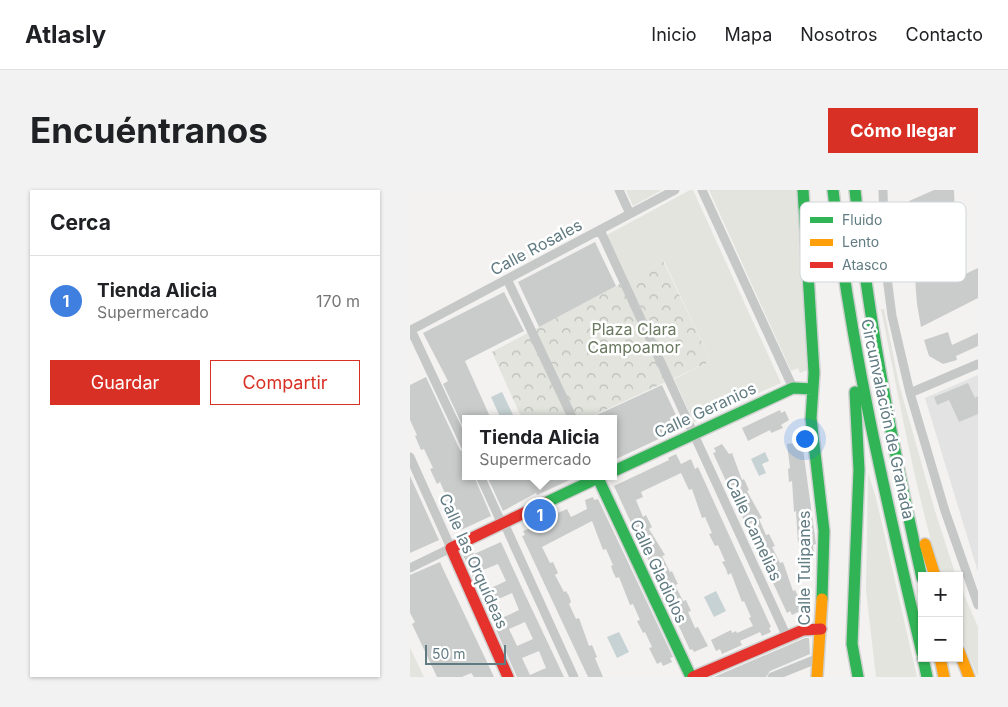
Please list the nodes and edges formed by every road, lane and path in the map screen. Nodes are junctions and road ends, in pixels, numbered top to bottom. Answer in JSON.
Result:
{"nodes":[{"id":1,"x":619,"y":190,"type":"edge"},
{"id":2,"x":675,"y":190,"type":"edge"},
{"id":3,"x":702,"y":190,"type":"edge"},
{"id":4,"x":630,"y":214,"type":"junction"},
{"id":5,"x":600,"y":230,"type":"junction"},
{"id":6,"x":507,"y":279,"type":"junction"},
{"id":7,"x":808,"y":282,"type":"edge"},
{"id":8,"x":845,"y":282,"type":"edge"},
{"id":9,"x":866,"y":282,"type":"edge"},
{"id":10,"x":888,"y":282,"type":"edge"},
{"id":11,"x":856,"y":349,"type":"junction"},
{"id":12,"x":978,"y":364,"type":"edge"},
{"id":13,"x":793,"y":388,"type":"junction"},
{"id":14,"x":812,"y":389,"type":"junction"},
{"id":15,"x":910,"y":393,"type":"junction"},
{"id":16,"x":571,"y":415,"type":"edge"},
{"id":17,"x":694,"y":433,"type":"junction"},
{"id":18,"x":462,"y":438,"type":"edge"},
{"id":19,"x":410,"y":458,"type":"edge"},
{"id":20,"x":617,"y":470,"type":"edge"},
{"id":21,"x":482,"y":480,"type":"edge"},
{"id":22,"x":594,"y":480,"type":"edge"},
{"id":23,"x":601,"y":480,"type":"edge"},
{"id":24,"x":901,"y":487,"type":"junction"},
{"id":25,"x":503,"y":523,"type":"junction"},
{"id":26,"x":451,"y":548,"type":"junction"},
{"id":27,"x":410,"y":568,"type":"edge"},
{"id":28,"x":921,"y":572,"type":"edge"},
{"id":29,"x":934,"y":572,"type":"edge"},
{"id":30,"x":978,"y":606,"type":"edge"},
{"id":31,"x":821,"y":629,"type":"junction"},
{"id":32,"x":918,"y":635,"type":"edge"},
{"id":33,"x":787,"y":637,"type":"junction"},
{"id":34,"x":819,"y":658,"type":"junction"},
{"id":35,"x":963,"y":661,"type":"edge"},
{"id":36,"x":924,"y":662,"type":"edge"},
{"id":37,"x":941,"y":662,"type":"edge"},
{"id":38,"x":508,"y":677,"type":"edge"},
{"id":39,"x":574,"y":677,"type":"edge"},
{"id":40,"x":692,"y":677,"type":"edge"},
{"id":41,"x":772,"y":677,"type":"edge"},
{"id":42,"x":817,"y":677,"type":"edge"},
{"id":43,"x":858,"y":677,"type":"edge"},
{"id":44,"x":927,"y":677,"type":"edge"},
{"id":45,"x":944,"y":677,"type":"edge"},
{"id":46,"x":969,"y":677,"type":"edge"}],
"edges":[{"from":1,"to":4,"type":"street"},
{"from":2,"to":4,"type":"street","name":"Calle Rosales"},
{"from":3,"to":13,"type":"street"},
{"from":4,"to":5,"type":"street","name":"Calle Rosales"},
{"from":5,"to":6,"type":"street","name":"Calle Rosales"},
{"from":5,"to":17,"type":"street"},
{"from":6,"to":16,"type":"street"},
{"from":6,"to":18,"type":"street","name":"Calle Rosales"},
{"from":7,"to":14,"type":"main road","name":"Calle Tulipanes"},
{"from":8,"to":11,"type":"main road","name":"Circunvalación de Granada"},
{"from":9,"to":24,"type":"main road","name":"Circunvalación de Granada"},
{"from":10,"to":15,"type":"street"},
{"from":11,"to":32,"type":"main road","name":"Circunvalación de Granada"},
{"from":11,"to":43,"type":"main road"},
{"from":12,"to":15,"type":"street"},
{"from":13,"to":14,"type":"main road","name":"Calle Geranios"},
{"from":13,"to":17,"type":"main road","name":"Calle Geranios"},
{"from":14,"to":31,"type":"main road","name":"Calle Tulipanes"},
{"from":15,"to":30,"type":"street"},
{"from":17,"to":20,"type":"main road","name":"Calle Geranios"},
{"from":17,"to":33,"type":"street","name":"Calle Camelias"},
{"from":19,"to":26,"type":"street","name":"Calle las Orquídeas"},
{"from":21,"to":25,"type":"street"},
{"from":22,"to":25,"type":"main road"},
{"from":23,"to":40,"type":"main road","name":"Calle Gladiolos"},
{"from":24,"to":28,"type":"main road","name":"Circunvalación de Granada"},
{"from":24,"to":29,"type":"main road"},
{"from":25,"to":26,"type":"main road"},
{"from":25,"to":39,"type":"street"},
{"from":26,"to":27,"type":"street"},
{"from":26,"to":38,"type":"main road","name":"Calle las Orquídeas"},
{"from":31,"to":33,"type":"main road"},
{"from":31,"to":34,"type":"main road","name":"Calle Tulipanes"},
{"from":33,"to":40,"type":"main road"},
{"from":34,"to":41,"type":"street"},
{"from":34,"to":42,"type":"main road","name":"Calle Tulipanes"},
{"from":35,"to":46,"type":"main road"},
{"from":36,"to":44,"type":"main road"},
{"from":37,"to":45,"type":"main road"}]}
